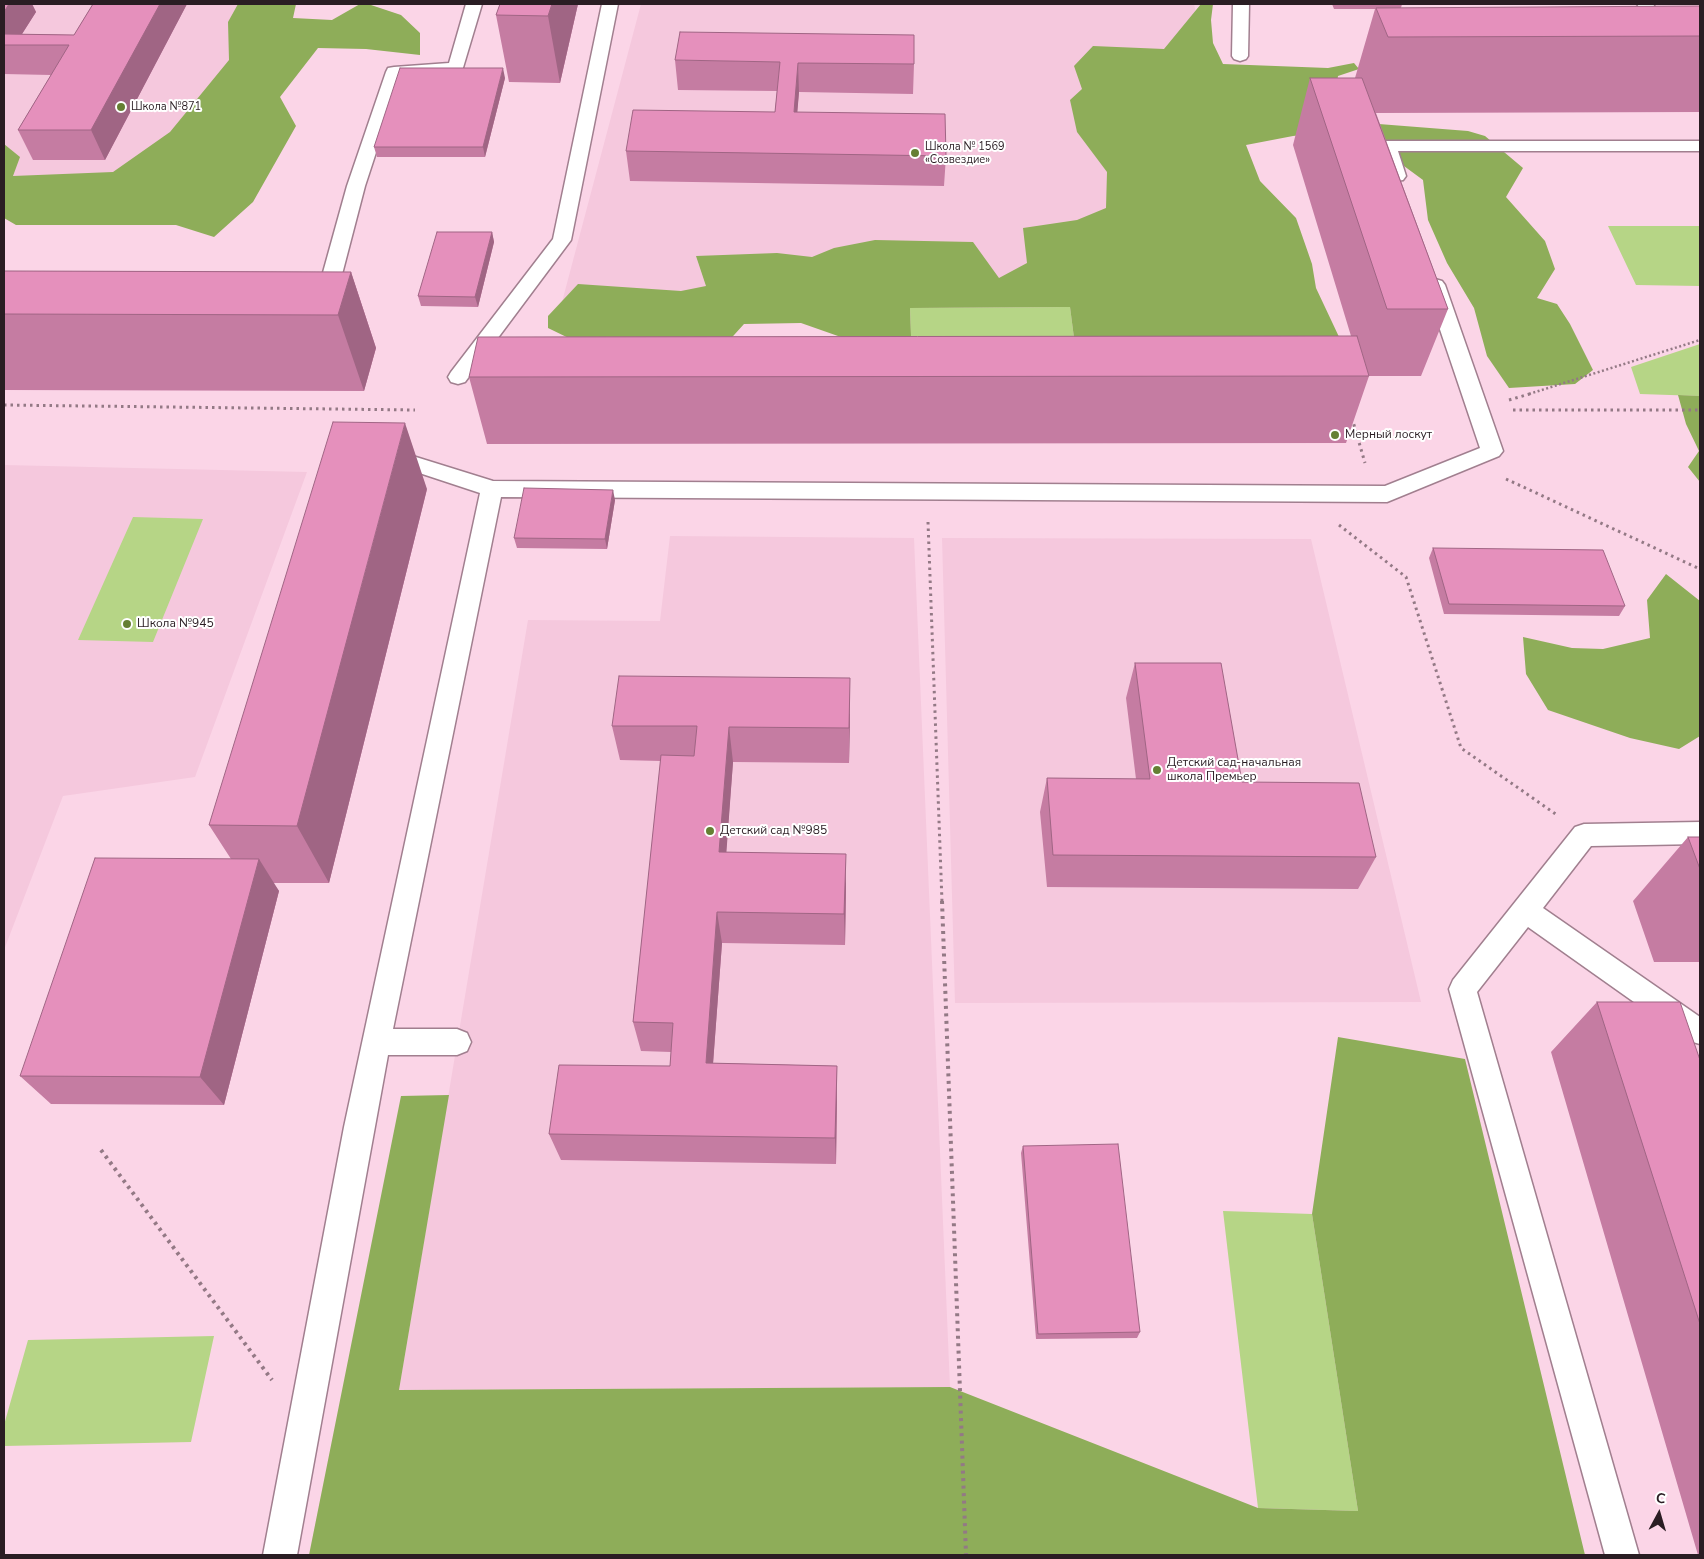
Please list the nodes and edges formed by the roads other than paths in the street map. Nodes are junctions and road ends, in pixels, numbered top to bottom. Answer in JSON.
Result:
{"nodes":[{"id":1,"x":474,"y":4,"type":"edge"},
{"id":2,"x":610,"y":4,"type":"edge"},
{"id":3,"x":1241,"y":4,"type":"edge"},
{"id":4,"x":1645,"y":4,"type":"edge"},
{"id":5,"x":1700,"y":45,"type":"edge"},
{"id":6,"x":1240,"y":56,"type":"dead end"},
{"id":7,"x":1700,"y":146,"type":"edge"},
{"id":8,"x":1403,"y":193,"type":"edge"},
{"id":9,"x":1429,"y":268,"type":"edge"},
{"id":10,"x":320,"y":321,"type":"edge"},
{"id":11,"x":458,"y":377,"type":"dead end"},
{"id":12,"x":364,"y":448,"type":"edge"},
{"id":13,"x":492,"y":489,"type":"junction"},
{"id":14,"x":1700,"y":833,"type":"edge"},
{"id":15,"x":1525,"y":910,"type":"junction"},
{"id":16,"x":1700,"y":1033,"type":"edge"},
{"id":17,"x":377,"y":1042,"type":"junction"},
{"id":18,"x":457,"y":1042,"type":"dead end"},
{"id":19,"x":280,"y":1555,"type":"edge"},
{"id":20,"x":1622,"y":1555,"type":"edge"}],
"edges":[{"from":1,"to":10,"type":"lane"},
{"from":2,"to":11,"type":"lane"},
{"from":3,"to":6,"type":"lane"},
{"from":4,"to":5,"type":"lane"},
{"from":7,"to":8,"type":"lane"},
{"from":9,"to":13,"type":"lane"},
{"from":12,"to":13,"type":"lane"},
{"from":13,"to":17,"type":"lane"},
{"from":14,"to":15,"type":"lane"},
{"from":15,"to":16,"type":"lane"},
{"from":15,"to":20,"type":"lane"},
{"from":17,"to":18,"type":"lane"},
{"from":17,"to":19,"type":"lane"}]}
